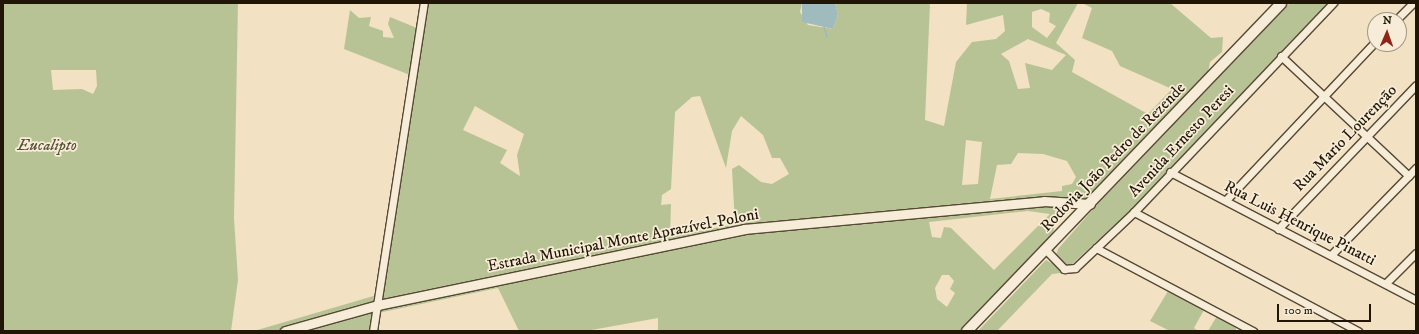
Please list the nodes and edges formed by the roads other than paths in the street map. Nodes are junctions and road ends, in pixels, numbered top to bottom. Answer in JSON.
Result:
{"nodes":[{"id":1,"x":424,"y":3,"type":"edge"},
{"id":2,"x":1281,"y":3,"type":"edge"},
{"id":3,"x":1333,"y":3,"type":"edge"},
{"id":4,"x":1413,"y":3,"type":"edge"},
{"id":5,"x":1404,"y":12,"type":"edge"},
{"id":6,"x":1367,"y":50,"type":"edge"},
{"id":7,"x":1281,"y":56,"type":"junction"},
{"id":8,"x":1416,"y":85,"type":"edge"},
{"id":9,"x":1323,"y":96,"type":"junction"},
{"id":10,"x":1365,"y":137,"type":"junction"},
{"id":11,"x":1416,"y":168,"type":"edge"},
{"id":12,"x":1170,"y":172,"type":"junction"},
{"id":13,"x":1409,"y":176,"type":"junction"},
{"id":14,"x":1226,"y":200,"type":"junction"},
{"id":15,"x":1090,"y":204,"type":"junction"},
{"id":16,"x":1134,"y":212,"type":"junction"},
{"id":17,"x":1278,"y":229,"type":"junction"},
{"id":18,"x":1096,"y":248,"type":"junction"},
{"id":19,"x":1045,"y":249,"type":"junction"},
{"id":20,"x":1416,"y":253,"type":"edge"},
{"id":21,"x":1331,"y":255,"type":"junction"},
{"id":22,"x":1386,"y":283,"type":"junction"},
{"id":23,"x":1416,"y":300,"type":"edge"},
{"id":24,"x":378,"y":305,"type":"junction"},
{"id":25,"x":286,"y":331,"type":"edge"},
{"id":26,"x":373,"y":331,"type":"edge"},
{"id":27,"x":967,"y":331,"type":"edge"},
{"id":28,"x":1253,"y":331,"type":"edge"},
{"id":29,"x":1358,"y":331,"type":"edge"}],
"edges":[{"from":1,"to":24,"type":"street"},
{"from":2,"to":15,"type":"main road","name":"Rodovia João Pedro de Rezende"},
{"from":3,"to":7,"type":"street","name":"Avenida Ernesto Peresi"},
{"from":4,"to":5,"type":"street"},
{"from":6,"to":9,"type":"street"},
{"from":7,"to":9,"type":"street"},
{"from":7,"to":12,"type":"street","name":"Avenida Ernesto Peresi"},
{"from":8,"to":10,"type":"street","name":"Rua Mario Lourenção"},
{"from":9,"to":10,"type":"street"},
{"from":9,"to":14,"type":"street"},
{"from":10,"to":13,"type":"street"},
{"from":10,"to":17,"type":"street","name":"Rua Mario Lourenção"},
{"from":11,"to":13,"type":"street"},
{"from":12,"to":14,"type":"street","name":"Rua Luis Henrique Pinatti"},
{"from":12,"to":16,"type":"street","name":"Avenida Ernesto Peresi"},
{"from":13,"to":21,"type":"street"},
{"from":14,"to":17,"type":"street","name":"Rua Luis Henrique Pinatti"},
{"from":15,"to":19,"type":"main road","name":"Rodovia João Pedro de Rezende"},
{"from":15,"to":24,"type":"street","name":"Estrada Municipal Monte Aprazível-Poloni"},
{"from":16,"to":18,"type":"street","name":"Avenida Ernesto Peresi"},
{"from":16,"to":29,"type":"street"},
{"from":17,"to":21,"type":"street","name":"Rua Luis Henrique Pinatti"},
{"from":18,"to":19,"type":"street","name":"Avenida Ernesto Peresi"},
{"from":18,"to":28,"type":"street"},
{"from":19,"to":27,"type":"main road","name":"Rodovia João Pedro de Rezende"},
{"from":20,"to":22,"type":"street"},
{"from":21,"to":22,"type":"street","name":"Rua Luis Henrique Pinatti"},
{"from":22,"to":23,"type":"street","name":"Rua Luis Henrique Pinatti"},
{"from":24,"to":25,"type":"street","name":"Estrada Municipal Monte Aprazível-Poloni"},
{"from":24,"to":26,"type":"street"}]}
